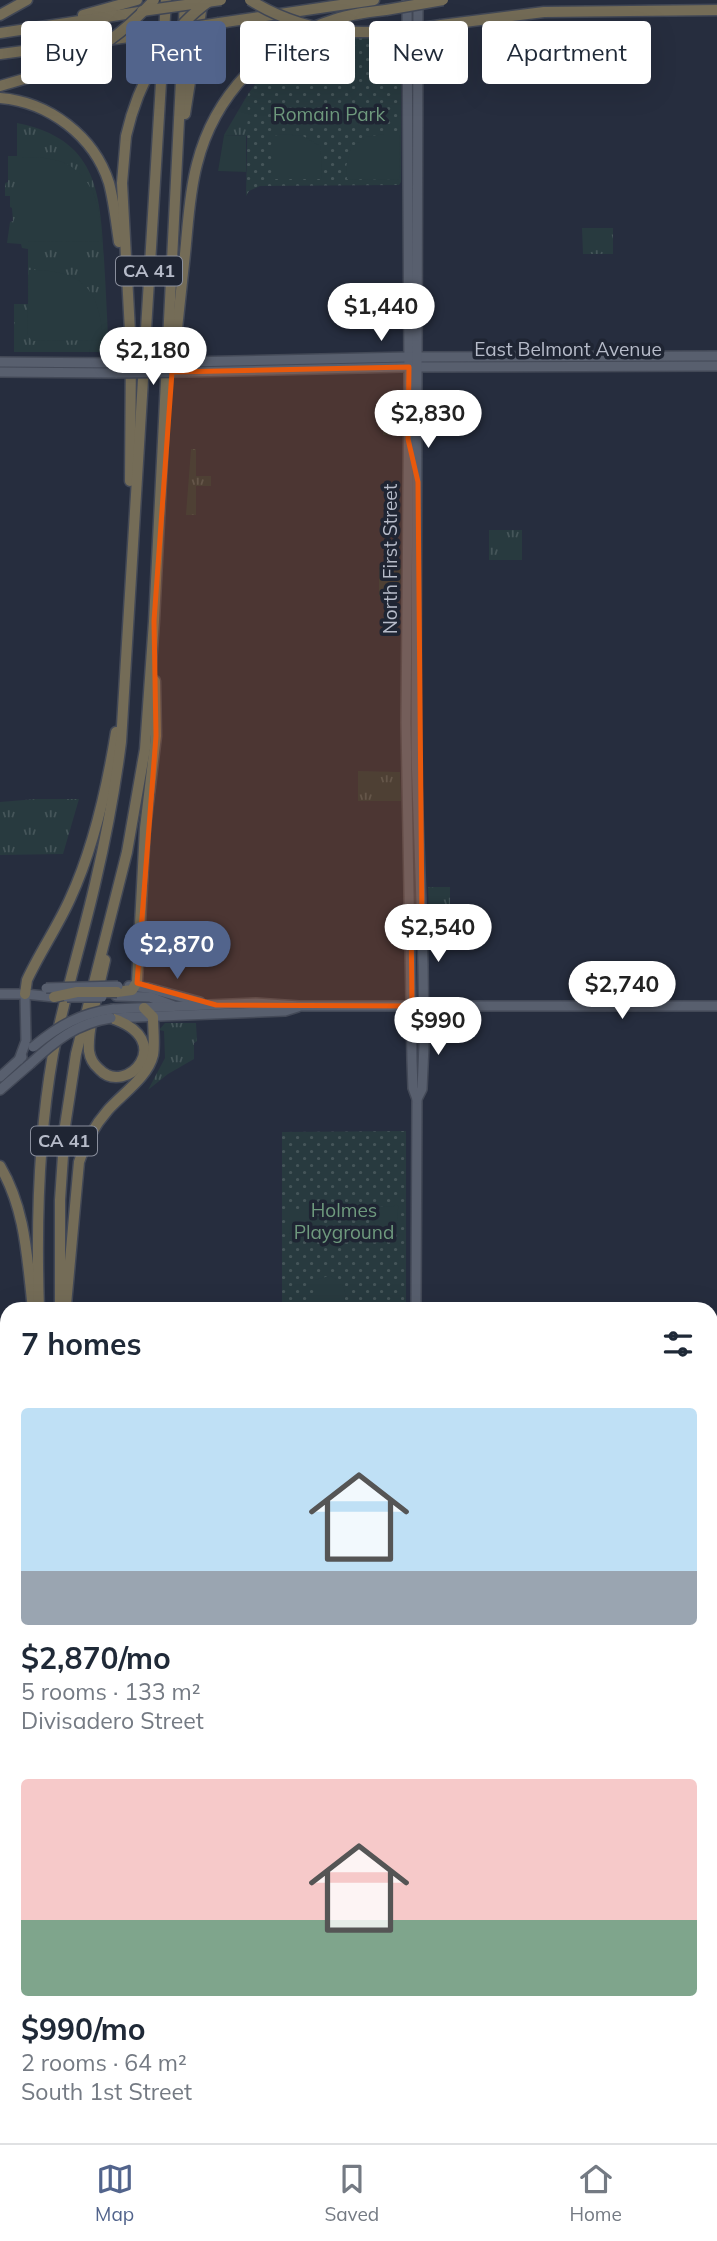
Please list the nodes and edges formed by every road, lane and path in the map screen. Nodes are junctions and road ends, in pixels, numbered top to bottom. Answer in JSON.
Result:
{"nodes":[{"id":1,"x":27,"y":0,"type":"edge"},
{"id":2,"x":137,"y":0,"type":"edge"},
{"id":3,"x":154,"y":0,"type":"edge"},
{"id":4,"x":166,"y":0,"type":"edge"},
{"id":5,"x":185,"y":0,"type":"edge"},
{"id":6,"x":202,"y":0,"type":"edge"},
{"id":7,"x":211,"y":0,"type":"edge"},
{"id":8,"x":221,"y":0,"type":"edge"},
{"id":9,"x":250,"y":0,"type":"edge"},
{"id":10,"x":374,"y":0,"type":"edge"},
{"id":11,"x":407,"y":0,"type":"edge"},
{"id":12,"x":418,"y":0,"type":"edge"},
{"id":13,"x":446,"y":0,"type":"edge"},
{"id":14,"x":717,"y":12,"type":"edge"},
{"id":15,"x":0,"y":15,"type":"edge"},
{"id":16,"x":60,"y":21,"type":"edge"},
{"id":17,"x":76,"y":21,"type":"edge"},
{"id":18,"x":21,"y":30,"type":"edge"},
{"id":19,"x":0,"y":33,"type":"edge"},
{"id":20,"x":0,"y":54,"type":"edge"},
{"id":21,"x":0,"y":86,"type":"edge"},
{"id":22,"x":0,"y":99,"type":"edge"},
{"id":23,"x":177,"y":167,"type":"junction"},
{"id":24,"x":128,"y":297,"type":"junction"},
{"id":25,"x":717,"y":356,"type":"edge"},
{"id":26,"x":0,"y":362,"type":"edge"},
{"id":27,"x":413,"y":362,"type":"junction"},
{"id":28,"x":717,"y":364,"type":"edge"},
{"id":29,"x":117,"y":368,"type":"junction"},
{"id":30,"x":0,"y":372,"type":"edge"},
{"id":31,"x":408,"y":442,"type":"junction"},
{"id":32,"x":161,"y":481,"type":"junction"},
{"id":33,"x":418,"y":482,"type":"junction"},
{"id":34,"x":133,"y":542,"type":"junction"},
{"id":35,"x":129,"y":611,"type":"junction"},
{"id":36,"x":154,"y":621,"type":"junction"},
{"id":37,"x":410,"y":887,"type":"junction"},
{"id":38,"x":118,"y":891,"type":"junction"},
{"id":39,"x":422,"y":923,"type":"junction"},
{"id":40,"x":135,"y":986,"type":"junction"},
{"id":41,"x":117,"y":992,"type":"junction"},
{"id":42,"x":25,"y":993,"type":"junction"},
{"id":43,"x":0,"y":994,"type":"edge"},
{"id":44,"x":48,"y":994,"type":"joint"},
{"id":45,"x":216,"y":1005,"type":"junction"},
{"id":46,"x":299,"y":1006,"type":"junction"},
{"id":47,"x":412,"y":1006,"type":"junction"},
{"id":48,"x":424,"y":1006,"type":"junction"},
{"id":49,"x":717,"y":1006,"type":"edge"},
{"id":50,"x":177,"y":1007,"type":"junction"},
{"id":51,"x":144,"y":1008,"type":"junction"},
{"id":52,"x":257,"y":1008,"type":"junction"},
{"id":53,"x":113,"y":1016,"type":"junction"},
{"id":54,"x":198,"y":1016,"type":"junction"},
{"id":55,"x":153,"y":1017,"type":"junction"},
{"id":56,"x":19,"y":1060,"type":"junction"},
{"id":57,"x":0,"y":1077,"type":"edge"},
{"id":58,"x":0,"y":1090,"type":"edge"},
{"id":59,"x":417,"y":1099,"type":"junction"},
{"id":60,"x":0,"y":1166,"type":"edge"},
{"id":61,"x":32,"y":1302,"type":"edge"},
{"id":62,"x":39,"y":1302,"type":"edge"},
{"id":63,"x":63,"y":1302,"type":"edge"},
{"id":64,"x":64,"y":1302,"type":"edge"},
{"id":65,"x":416,"y":1302,"type":"edge"}],
"edges":[{"from":1,"to":15,"type":"highway"},
{"from":2,"to":16,"type":"highway"},
{"from":3,"to":21,"type":"highway","bridge":true},
{"from":4,"to":34,"type":"highway","number":"CA 41"},
{"from":5,"to":23,"type":"highway","number":"CA 41"},
{"from":6,"to":23,"type":"highway"},
{"from":7,"to":24,"type":"highway","bridge":true},
{"from":8,"to":17,"type":"highway","bridge":true},
{"from":9,"to":14,"type":"highway","bridge":true},
{"from":10,"to":20,"type":"highway","bridge":true},
{"from":11,"to":27,"type":"main road","name":"North First Street"},
{"from":12,"to":27,"type":"main road","name":"North First Street"},
{"from":13,"to":32,"type":"highway","bridge":true},
{"from":18,"to":19,"type":"highway"},
{"from":22,"to":24,"type":"highway"},
{"from":23,"to":32,"type":"highway","number":"CA 41"},
{"from":24,"to":34,"type":"highway"},
{"from":25,"to":27,"type":"main road","name":"East Belmont Avenue"},
{"from":26,"to":29,"type":"main road","name":"East Belmont Avenue"},
{"from":27,"to":28,"type":"main road","name":"East Belmont Avenue"},
{"from":27,"to":29,"type":"main road","name":"East Belmont Avenue","bridge":true},
{"from":27,"to":31,"type":"main road","name":"North First Street"},
{"from":27,"to":33,"type":"main road","name":"North First Street"},
{"from":29,"to":30,"type":"main road","name":"East Belmont Avenue"},
{"from":31,"to":33,"type":"main road"},
{"from":31,"to":37,"type":"main road","name":"North First Street"},
{"from":32,"to":36,"type":"highway","number":"CA 41"},
{"from":33,"to":39,"type":"main road","name":"North First Street"},
{"from":34,"to":35,"type":"highway","number":"CA 41"},
{"from":35,"to":42,"type":"highway"},
{"from":35,"to":62,"type":"highway","number":"CA 41"},
{"from":36,"to":38,"type":"highway","number":"CA 41"},
{"from":36,"to":40,"type":"highway"},
{"from":37,"to":39,"type":"main road"},
{"from":37,"to":47,"type":"main road","name":"North First Street"},
{"from":38,"to":53,"type":"highway"},
{"from":38,"to":63,"type":"highway","number":"CA 41"},
{"from":39,"to":48,"type":"main road"},
{"from":40,"to":41,"type":"highway"},
{"from":40,"to":45,"type":"main road"},
{"from":41,"to":44,"type":"highway","bridge":true},
{"from":41,"to":50,"type":"main road"},
{"from":42,"to":43,"type":"main road"},
{"from":42,"to":44,"type":"main road"},
{"from":42,"to":56,"type":"main road"},
{"from":45,"to":50,"type":"main road"},
{"from":45,"to":52,"type":"main road"},
{"from":46,"to":47,"type":"main road"},
{"from":46,"to":52,"type":"main road"},
{"from":46,"to":52,"type":"main road"},
{"from":47,"to":48,"type":"main road"},
{"from":47,"to":59,"type":"main road","name":"North First Street"},
{"from":48,"to":49,"type":"main road"},
{"from":48,"to":59,"type":"main road"},
{"from":50,"to":51,"type":"main road"},
{"from":50,"to":54,"type":"main road"},
{"from":51,"to":53,"type":"main road"},
{"from":51,"to":55,"type":"highway"},
{"from":52,"to":54,"type":"main road"},
{"from":53,"to":55,"type":"main road"},
{"from":53,"to":56,"type":"main road","bridge":true},
{"from":53,"to":58,"type":"main road","bridge":true},
{"from":54,"to":55,"type":"main road"},
{"from":55,"to":64,"type":"highway"},
{"from":56,"to":57,"type":"main road"},
{"from":59,"to":65,"type":"main road"},
{"from":60,"to":61,"type":"highway"}]}
